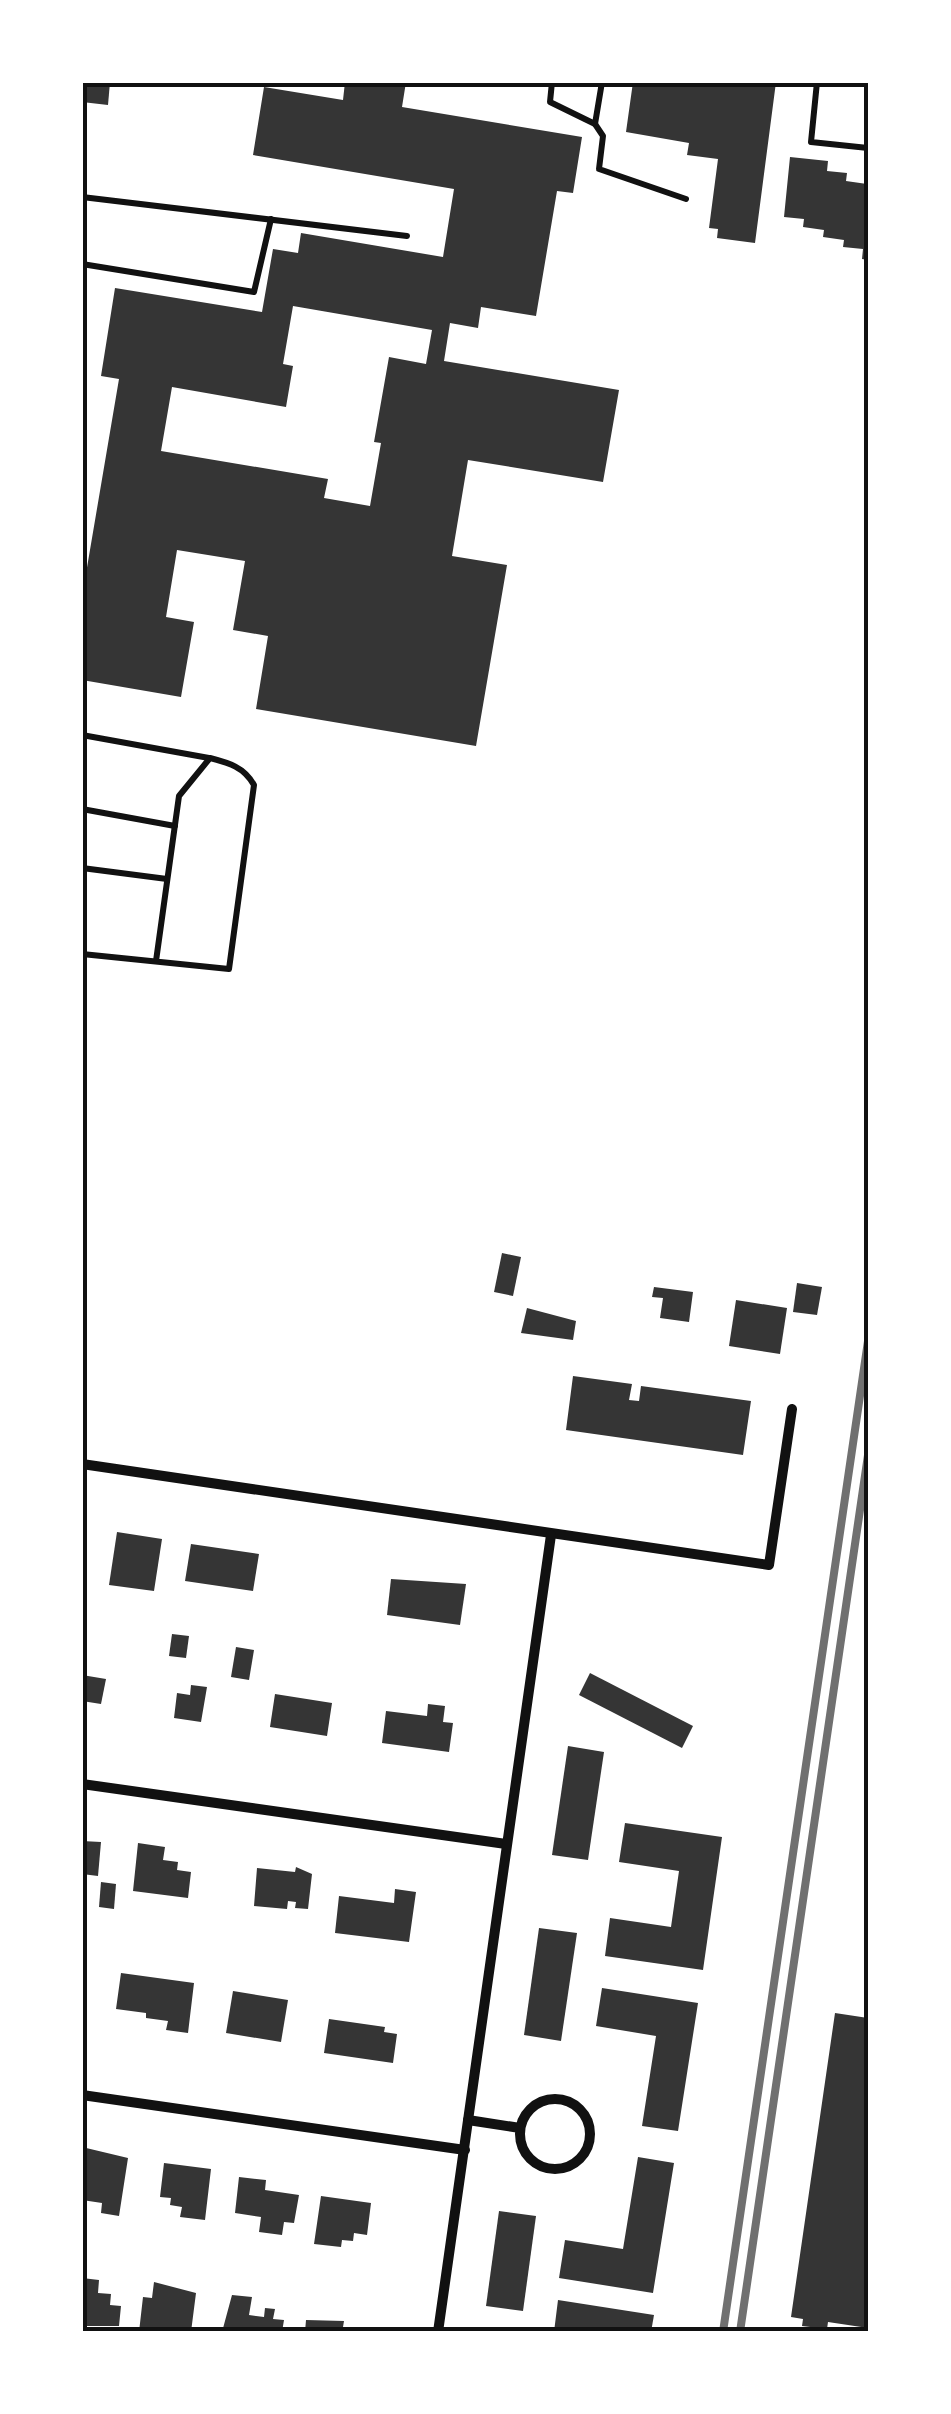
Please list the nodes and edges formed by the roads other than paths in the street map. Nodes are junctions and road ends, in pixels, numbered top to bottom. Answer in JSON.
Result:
{"nodes":[{"id":1,"x":552,"y":82,"type":"edge"},
{"id":2,"x":602,"y":82,"type":"edge"},
{"id":3,"x":817,"y":82,"type":"edge"},
{"id":4,"x":595,"y":124,"type":"junction"},
{"id":5,"x":868,"y":148,"type":"edge"},
{"id":6,"x":82,"y":197,"type":"edge"},
{"id":7,"x":686,"y":199,"type":"dead end"},
{"id":8,"x":271,"y":219,"type":"junction"},
{"id":9,"x":408,"y":236,"type":"dead end"},
{"id":10,"x":82,"y":264,"type":"edge"},
{"id":11,"x":82,"y":735,"type":"edge"},
{"id":12,"x":210,"y":758,"type":"junction"},
{"id":13,"x":82,"y":809,"type":"edge"},
{"id":14,"x":175,"y":826,"type":"junction"},
{"id":15,"x":82,"y":868,"type":"edge"},
{"id":16,"x":167,"y":879,"type":"junction"},
{"id":17,"x":82,"y":954,"type":"edge"},
{"id":18,"x":156,"y":961,"type":"junction"},
{"id":19,"x":792,"y":1408,"type":"dead end"},
{"id":20,"x":82,"y":1464,"type":"edge"},
{"id":21,"x":550,"y":1535,"type":"junction"},
{"id":22,"x":82,"y":1784,"type":"edge"},
{"id":23,"x":506,"y":1844,"type":"junction"},
{"id":24,"x":82,"y":2095,"type":"edge"},
{"id":25,"x":468,"y":2120,"type":"junction"},
{"id":26,"x":520,"y":2128,"type":"junction"},
{"id":27,"x":465,"y":2150,"type":"junction"},
{"id":28,"x":438,"y":2332,"type":"edge"}],
"edges":[{"from":1,"to":4,"type":"lane"},
{"from":2,"to":4,"type":"lane"},
{"from":3,"to":5,"type":"lane"},
{"from":4,"to":7,"type":"lane"},
{"from":6,"to":8,"type":"lane"},
{"from":8,"to":9,"type":"lane"},
{"from":8,"to":10,"type":"lane"},
{"from":11,"to":12,"type":"lane"},
{"from":12,"to":14,"type":"lane"},
{"from":12,"to":18,"type":"lane"},
{"from":13,"to":14,"type":"lane"},
{"from":14,"to":16,"type":"lane"},
{"from":15,"to":16,"type":"lane"},
{"from":16,"to":18,"type":"lane"},
{"from":17,"to":18,"type":"lane"},
{"from":19,"to":21,"type":"street"},
{"from":20,"to":21,"type":"street"},
{"from":21,"to":23,"type":"street"},
{"from":22,"to":23,"type":"street"},
{"from":23,"to":25,"type":"street"},
{"from":24,"to":27,"type":"street"},
{"from":25,"to":26,"type":"street"},
{"from":25,"to":27,"type":"street"},
{"from":26,"to":26,"type":"street"},
{"from":27,"to":28,"type":"street"}]}
